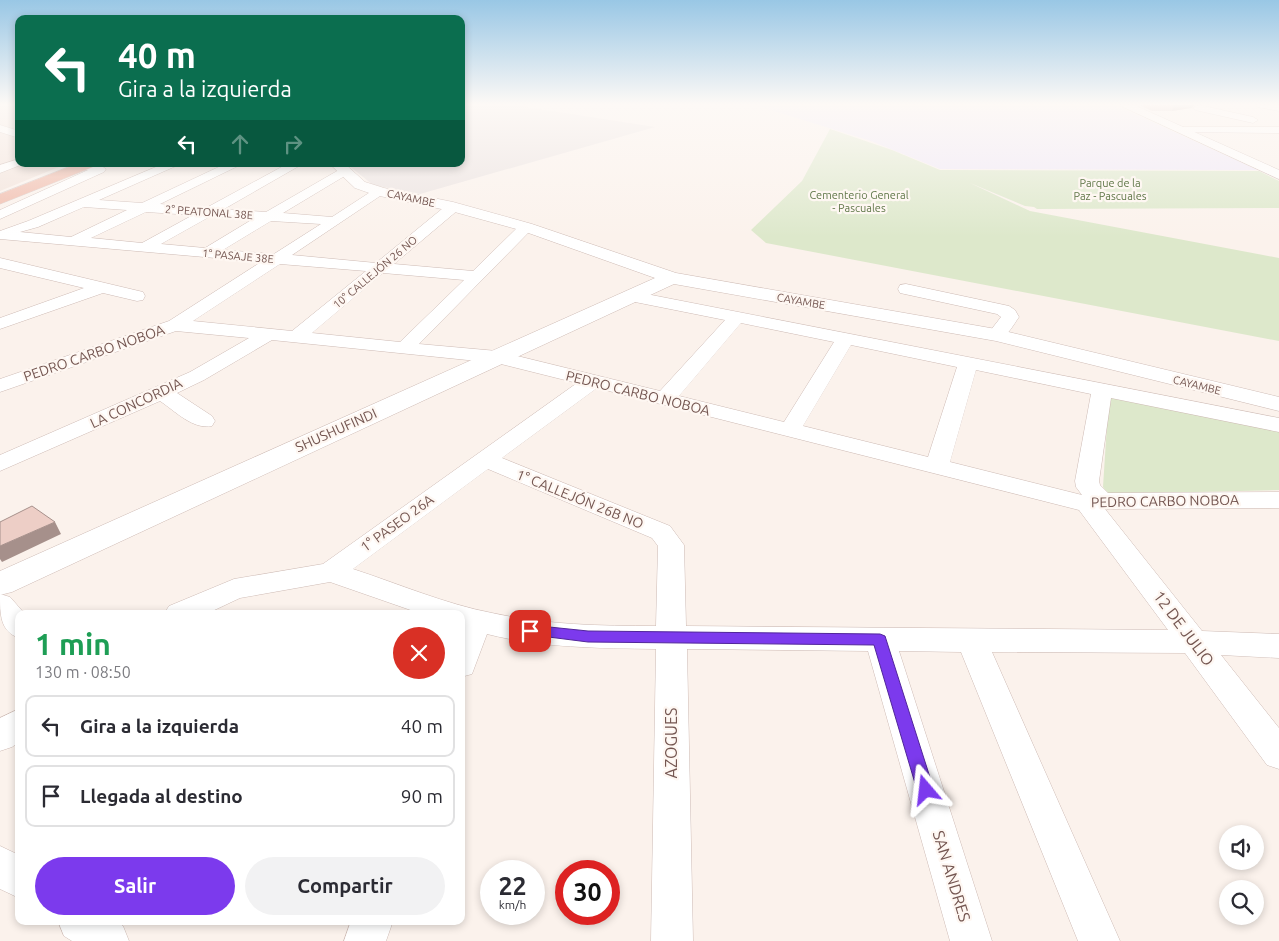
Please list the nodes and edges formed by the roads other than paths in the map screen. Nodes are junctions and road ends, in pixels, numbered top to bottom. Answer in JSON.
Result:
{"nodes":[{"id":1,"x":1222,"y":149,"type":"edge"},
{"id":2,"x":15,"y":163,"type":"edge"},
{"id":3,"x":1,"y":167,"type":"edge"},
{"id":4,"x":54,"y":167,"type":"edge"},
{"id":5,"x":81,"y":167,"type":"edge"},
{"id":6,"x":95,"y":167,"type":"edge"},
{"id":7,"x":165,"y":167,"type":"edge"},
{"id":8,"x":228,"y":167,"type":"edge"},
{"id":9,"x":290,"y":167,"type":"edge"},
{"id":10,"x":340,"y":168,"type":"edge"},
{"id":11,"x":1279,"y":175,"type":"edge"},
{"id":12,"x":0,"y":188,"type":"edge"},
{"id":13,"x":380,"y":192,"type":"junction"},
{"id":14,"x":0,"y":199,"type":"edge"},
{"id":15,"x":84,"y":203,"type":"junction"},
{"id":16,"x":453,"y":207,"type":"junction"},
{"id":17,"x":144,"y":208,"type":"junction"},
{"id":18,"x":208,"y":212,"type":"junction"},
{"id":19,"x":0,"y":215,"type":"edge"},
{"id":20,"x":271,"y":217,"type":"junction"},
{"id":21,"x":334,"y":222,"type":"junction"},
{"id":22,"x":526,"y":227,"type":"junction"},
{"id":23,"x":0,"y":234,"type":"edge"},
{"id":24,"x":74,"y":241,"type":"junction"},
{"id":25,"x":145,"y":247,"type":"junction"},
{"id":26,"x":207,"y":254,"type":"junction"},
{"id":27,"x":277,"y":259,"type":"junction"},
{"id":28,"x":0,"y":262,"type":"edge"},
{"id":29,"x":380,"y":268,"type":"junction"},
{"id":30,"x":477,"y":276,"type":"junction"},
{"id":31,"x":672,"y":278,"type":"junction"},
{"id":32,"x":104,"y":287,"type":"junction"},
{"id":33,"x":906,"y":290,"type":"dead end"},
{"id":34,"x":137,"y":296,"type":"dead end"},
{"id":35,"x":631,"y":296,"type":"junction"},
{"id":36,"x":737,"y":317,"type":"junction"},
{"id":37,"x":3,"y":321,"type":"edge"},
{"id":38,"x":174,"y":325,"type":"junction"},
{"id":39,"x":268,"y":334,"type":"junction"},
{"id":40,"x":996,"y":335,"type":"junction"},
{"id":41,"x":296,"y":337,"type":"junction"},
{"id":42,"x":845,"y":339,"type":"junction"},
{"id":43,"x":404,"y":348,"type":"junction"},
{"id":44,"x":497,"y":357,"type":"junction"},
{"id":45,"x":968,"y":363,"type":"junction"},
{"id":46,"x":593,"y":381,"type":"junction"},
{"id":47,"x":0,"y":386,"type":"edge"},
{"id":48,"x":1102,"y":389,"type":"junction"},
{"id":49,"x":161,"y":392,"type":"junction"},
{"id":50,"x":665,"y":400,"type":"junction"},
{"id":51,"x":1279,"y":404,"type":"edge"},
{"id":52,"x":204,"y":421,"type":"dead end"},
{"id":53,"x":1279,"y":425,"type":"edge"},
{"id":54,"x":790,"y":430,"type":"junction"},
{"id":55,"x":484,"y":459,"type":"junction"},
{"id":56,"x":0,"y":464,"type":"edge"},
{"id":57,"x":937,"y":467,"type":"junction"},
{"id":58,"x":1279,"y":500,"type":"edge"},
{"id":59,"x":1094,"y":502,"type":"junction"},
{"id":60,"x":671,"y":545,"type":"joint"},
{"id":61,"x":331,"y":572,"type":"junction"},
{"id":62,"x":6,"y":577,"type":"edge"},
{"id":63,"x":0,"y":604,"type":"edge"},
{"id":64,"x":188,"y":610,"type":"edge"},
{"id":65,"x":443,"y":610,"type":"edge"},
{"id":66,"x":465,"y":617,"type":"edge"},
{"id":67,"x":15,"y":622,"type":"edge"},
{"id":68,"x":670,"y":638,"type":"junction"},
{"id":69,"x":880,"y":640,"type":"junction"},
{"id":70,"x":972,"y":640,"type":"junction"},
{"id":71,"x":1194,"y":642,"type":"junction"},
{"id":72,"x":1279,"y":646,"type":"edge"},
{"id":73,"x":15,"y":727,"type":"edge"},
{"id":74,"x":0,"y":737,"type":"edge"},
{"id":75,"x":1279,"y":754,"type":"edge"},
{"id":76,"x":0,"y":865,"type":"edge"},
{"id":77,"x":15,"y":875,"type":"edge"},
{"id":78,"x":86,"y":925,"type":"edge"},
{"id":79,"x":371,"y":925,"type":"edge"},
{"id":80,"x":108,"y":941,"type":"edge"},
{"id":81,"x":365,"y":941,"type":"edge"},
{"id":82,"x":672,"y":941,"type":"edge"},
{"id":83,"x":971,"y":941,"type":"edge"},
{"id":84,"x":1099,"y":941,"type":"edge"}],
"edges":[{"from":1,"to":11,"type":"street"},
{"from":2,"to":3,"type":"street"},
{"from":4,"to":12,"type":"highway"},
{"from":5,"to":14,"type":"highway"},
{"from":6,"to":19,"type":"street"},
{"from":7,"to":15,"type":"street"},
{"from":8,"to":17,"type":"street"},
{"from":9,"to":18,"type":"street"},
{"from":10,"to":13,"type":"street","name":"CAYAMBE"},
{"from":10,"to":20,"type":"street"},
{"from":13,"to":16,"type":"street","name":"CAYAMBE"},
{"from":13,"to":21,"type":"street"},
{"from":15,"to":17,"type":"street","name":"2° PEATONAL 38E"},
{"from":15,"to":23,"type":"street"},
{"from":16,"to":22,"type":"street","name":"CAYAMBE"},
{"from":16,"to":29,"type":"street","name":"10° CALLEJÓN 26 NO"},
{"from":17,"to":18,"type":"street","name":"2° PEATONAL 38E"},
{"from":17,"to":24,"type":"street"},
{"from":18,"to":20,"type":"street","name":"2° PEATONAL 38E"},
{"from":18,"to":25,"type":"street"},
{"from":20,"to":21,"type":"street","name":"2° PEATONAL 38E"},
{"from":20,"to":26,"type":"street"},
{"from":21,"to":27,"type":"street"},
{"from":22,"to":30,"type":"street"},
{"from":22,"to":31,"type":"street","name":"CAYAMBE"},
{"from":23,"to":24,"type":"street","name":"1° PASAJE 38E"},
{"from":24,"to":25,"type":"street","name":"1° PASAJE 38E"},
{"from":25,"to":26,"type":"street","name":"1° PASAJE 38E"},
{"from":26,"to":27,"type":"street","name":"1° PASAJE 38E"},
{"from":27,"to":29,"type":"street","name":"1° PASAJE 38E"},
{"from":27,"to":38,"type":"street"},
{"from":28,"to":32,"type":"street"},
{"from":29,"to":30,"type":"street","name":"1° PASAJE 38E"},
{"from":29,"to":41,"type":"street","name":"10° CALLEJÓN 26 NO"},
{"from":30,"to":43,"type":"street"},
{"from":31,"to":35,"type":"street","name":"SHUSHUFINDI"},
{"from":31,"to":40,"type":"street","name":"CAYAMBE"},
{"from":32,"to":34,"type":"street"},
{"from":32,"to":37,"type":"street"},
{"from":33,"to":40,"type":"street"},
{"from":35,"to":36,"type":"street"},
{"from":35,"to":44,"type":"street","name":"SHUSHUFINDI"},
{"from":36,"to":42,"type":"street"},
{"from":36,"to":50,"type":"street"},
{"from":38,"to":39,"type":"street","name":"PEDRO CARBO NOBOA"},
{"from":38,"to":47,"type":"street","name":"PEDRO CARBO NOBOA"},
{"from":39,"to":41,"type":"street","name":"PEDRO CARBO NOBOA"},
{"from":39,"to":49,"type":"street","name":"LA CONCORDIA"},
{"from":40,"to":51,"type":"street","name":"CAYAMBE"},
{"from":41,"to":43,"type":"street","name":"PEDRO CARBO NOBOA"},
{"from":42,"to":45,"type":"street"},
{"from":42,"to":54,"type":"street"},
{"from":43,"to":44,"type":"street","name":"PEDRO CARBO NOBOA"},
{"from":44,"to":46,"type":"street","name":"PEDRO CARBO NOBOA"},
{"from":44,"to":62,"type":"street","name":"SHUSHUFINDI"},
{"from":45,"to":48,"type":"street"},
{"from":45,"to":57,"type":"street"},
{"from":46,"to":50,"type":"street","name":"PEDRO CARBO NOBOA"},
{"from":46,"to":55,"type":"street","name":"1° PASEO 26A"},
{"from":48,"to":53,"type":"street"},
{"from":48,"to":59,"type":"street","name":"12 DE JULIO"},
{"from":49,"to":52,"type":"street"},
{"from":49,"to":56,"type":"street","name":"LA CONCORDIA"},
{"from":50,"to":54,"type":"street","name":"PEDRO CARBO NOBOA"},
{"from":54,"to":57,"type":"street","name":"PEDRO CARBO NOBOA"},
{"from":55,"to":60,"type":"street","name":"1° CALLEJÓN 26B NO"},
{"from":55,"to":61,"type":"street","name":"1° PASEO 26A"},
{"from":57,"to":59,"type":"street","name":"PEDRO CARBO NOBOA"},
{"from":58,"to":59,"type":"street","name":"PEDRO CARBO NOBOA"},
{"from":59,"to":71,"type":"street","name":"12 DE JULIO"},
{"from":60,"to":68,"type":"street","name":"AZOGUES"},
{"from":61,"to":64,"type":"street","name":"1° PASEO 26A"},
{"from":61,"to":65,"type":"street"},
{"from":63,"to":67,"type":"street"},
{"from":66,"to":68,"type":"street"},
{"from":68,"to":69,"type":"street"},
{"from":68,"to":82,"type":"street","name":"AZOGUES"},
{"from":69,"to":70,"type":"street"},
{"from":69,"to":83,"type":"street","name":"SAN ANDRES"},
{"from":70,"to":71,"type":"street"},
{"from":70,"to":84,"type":"street"},
{"from":71,"to":72,"type":"street"},
{"from":71,"to":75,"type":"street","name":"12 DE JULIO"},
{"from":73,"to":74,"type":"street"},
{"from":76,"to":77,"type":"street"},
{"from":78,"to":80,"type":"street"},
{"from":79,"to":81,"type":"street"}]}
